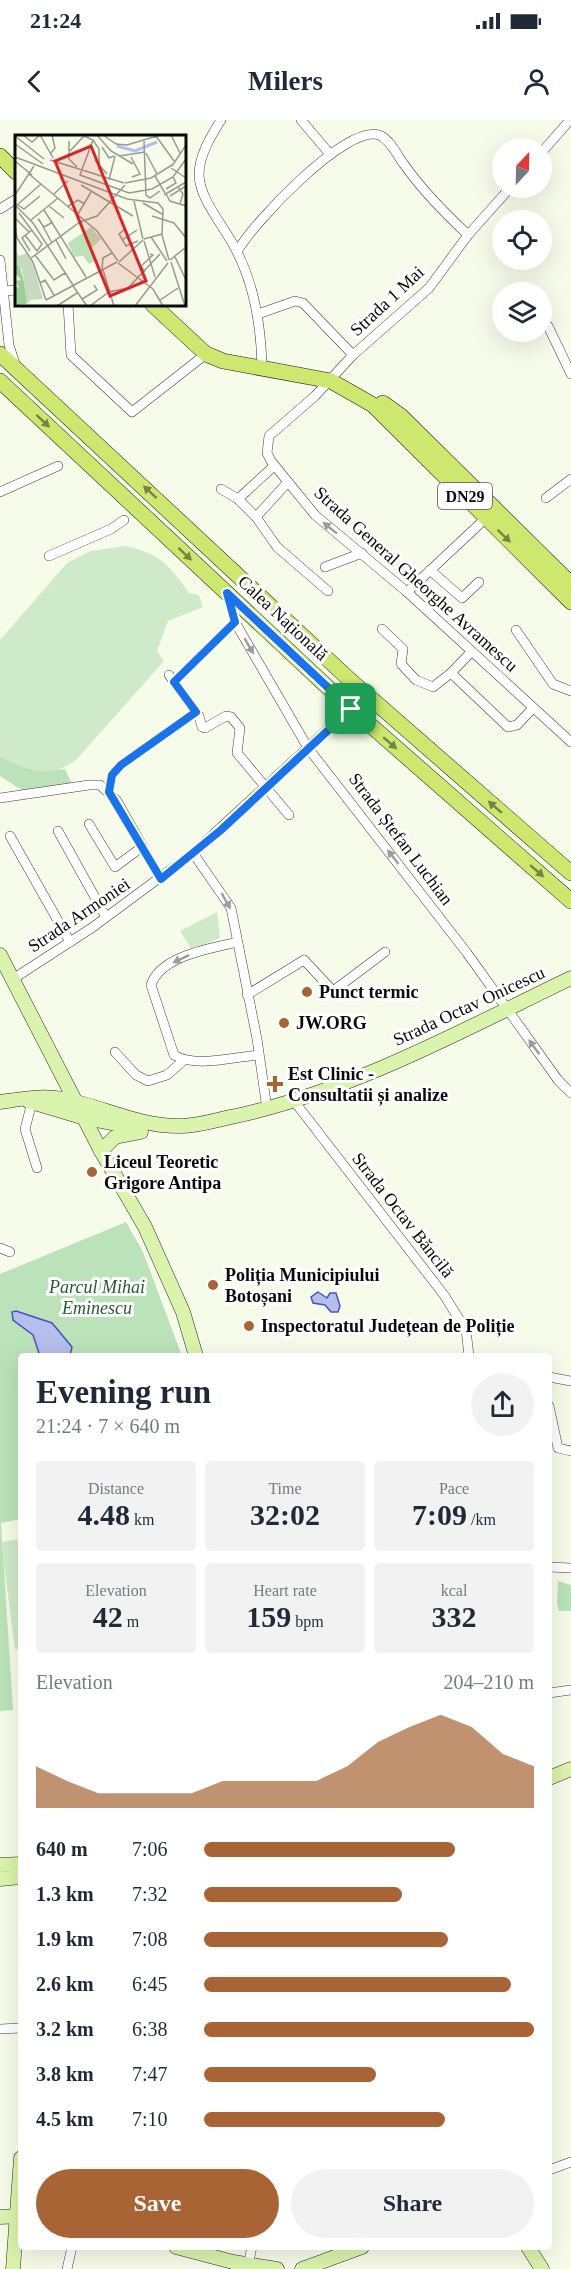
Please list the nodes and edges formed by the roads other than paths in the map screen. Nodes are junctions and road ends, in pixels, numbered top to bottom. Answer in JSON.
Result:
{"nodes":[{"id":1,"x":221,"y":120,"type":"edge"},
{"id":2,"x":300,"y":120,"type":"edge"},
{"id":3,"x":570,"y":120,"type":"edge"},
{"id":4,"x":552,"y":141,"type":"edge"},
{"id":5,"x":329,"y":153,"type":"junction"},
{"id":6,"x":0,"y":156,"type":"edge"},
{"id":7,"x":15,"y":171,"type":"edge"},
{"id":8,"x":501,"y":198,"type":"edge"},
{"id":9,"x":15,"y":200,"type":"edge"},
{"id":10,"x":0,"y":209,"type":"edge"},
{"id":11,"x":468,"y":235,"type":"junction"},
{"id":12,"x":237,"y":252,"type":"junction"},
{"id":13,"x":0,"y":264,"type":"edge"},
{"id":14,"x":2,"y":296,"type":"edge"},
{"id":15,"x":68,"y":306,"type":"edge"},
{"id":16,"x":154,"y":306,"type":"edge"},
{"id":17,"x":258,"y":314,"type":"junction"},
{"id":18,"x":552,"y":334,"type":"edge"},
{"id":19,"x":0,"y":354,"type":"edge"},
{"id":20,"x":206,"y":354,"type":"junction"},
{"id":21,"x":353,"y":355,"type":"junction"},
{"id":22,"x":262,"y":367,"type":"junction"},
{"id":23,"x":17,"y":369,"type":"junction"},
{"id":24,"x":571,"y":374,"type":"edge"},
{"id":25,"x":0,"y":381,"type":"edge"},
{"id":26,"x":330,"y":381,"type":"junction"},
{"id":27,"x":356,"y":394,"type":"junction"},
{"id":28,"x":58,"y":466,"type":"dead end"},
{"id":29,"x":274,"y":466,"type":"junction"},
{"id":30,"x":571,"y":479,"type":"edge"},
{"id":31,"x":288,"y":482,"type":"junction"},
{"id":32,"x":221,"y":489,"type":"dead end"},
{"id":33,"x":0,"y":492,"type":"edge"},
{"id":34,"x":546,"y":498,"type":"dead end"},
{"id":35,"x":238,"y":500,"type":"junction"},
{"id":36,"x":256,"y":517,"type":"junction"},
{"id":37,"x":486,"y":518,"type":"junction"},
{"id":38,"x":124,"y":520,"type":"dead end"},
{"id":39,"x":362,"y":553,"type":"junction"},
{"id":40,"x":49,"y":556,"type":"dead end"},
{"id":41,"x":324,"y":567,"type":"dead end"},
{"id":42,"x":430,"y":570,"type":"junction"},
{"id":43,"x":479,"y":582,"type":"dead end"},
{"id":44,"x":571,"y":584,"type":"edge"},
{"id":45,"x":328,"y":591,"type":"dead end"},
{"id":46,"x":407,"y":592,"type":"junction"},
{"id":47,"x":227,"y":593,"type":"junction"},
{"id":48,"x":571,"y":602,"type":"edge"},
{"id":49,"x":235,"y":622,"type":"junction"},
{"id":50,"x":382,"y":629,"type":"dead end"},
{"id":51,"x":516,"y":630,"type":"dead end"},
{"id":52,"x":470,"y":652,"type":"junction"},
{"id":53,"x":451,"y":673,"type":"junction"},
{"id":54,"x":571,"y":691,"type":"edge"},
{"id":55,"x":366,"y":694,"type":"junction"},
{"id":56,"x":532,"y":708,"type":"junction"},
{"id":57,"x":351,"y":709,"type":"junction"},
{"id":58,"x":196,"y":712,"type":"junction"},
{"id":59,"x":571,"y":742,"type":"edge"},
{"id":60,"x":308,"y":748,"type":"junction"},
{"id":61,"x":266,"y":787,"type":"junction"},
{"id":62,"x":109,"y":792,"type":"junction"},
{"id":63,"x":0,"y":798,"type":"edge"},
{"id":64,"x":289,"y":815,"type":"dead end"},
{"id":65,"x":89,"y":824,"type":"dead end"},
{"id":66,"x":58,"y":831,"type":"dead end"},
{"id":67,"x":10,"y":836,"type":"dead end"},
{"id":68,"x":142,"y":847,"type":"junction"},
{"id":69,"x":193,"y":854,"type":"junction"},
{"id":70,"x":571,"y":873,"type":"edge"},
{"id":71,"x":161,"y":879,"type":"junction"},
{"id":72,"x":571,"y":901,"type":"edge"},
{"id":73,"x":106,"y":917,"type":"junction"},
{"id":74,"x":70,"y":942,"type":"junction"},
{"id":75,"x":237,"y":942,"type":"junction"},
{"id":76,"x":385,"y":952,"type":"dead end"},
{"id":77,"x":0,"y":955,"type":"edge"},
{"id":78,"x":571,"y":978,"type":"edge"},
{"id":79,"x":13,"y":979,"type":"junction"},
{"id":80,"x":248,"y":995,"type":"junction"},
{"id":81,"x":507,"y":1009,"type":"junction"},
{"id":82,"x":115,"y":1052,"type":"dead end"},
{"id":83,"x":258,"y":1055,"type":"junction"},
{"id":84,"x":183,"y":1061,"type":"junction"},
{"id":85,"x":60,"y":1075,"type":"junction"},
{"id":86,"x":571,"y":1093,"type":"edge"},
{"id":87,"x":36,"y":1099,"type":"junction"},
{"id":88,"x":294,"y":1101,"type":"junction"},
{"id":89,"x":0,"y":1102,"type":"edge"},
{"id":90,"x":76,"y":1102,"type":"junction"},
{"id":91,"x":267,"y":1109,"type":"junction"},
{"id":92,"x":85,"y":1118,"type":"junction"},
{"id":93,"x":178,"y":1126,"type":"junction"},
{"id":94,"x":150,"y":1130,"type":"junction"},
{"id":95,"x":101,"y":1151,"type":"junction"},
{"id":96,"x":37,"y":1168,"type":"dead end"},
{"id":97,"x":0,"y":1248,"type":"edge"},
{"id":98,"x":10,"y":1252,"type":"dead end"},
{"id":99,"x":195,"y":1353,"type":"edge"},
{"id":100,"x":469,"y":1353,"type":"edge"},
{"id":101,"x":552,"y":1378,"type":"edge"},
{"id":102,"x":571,"y":1381,"type":"edge"},
{"id":103,"x":552,"y":1414,"type":"edge"},
{"id":104,"x":553,"y":1448,"type":"edge"},
{"id":105,"x":571,"y":1450,"type":"edge"},
{"id":106,"x":552,"y":1567,"type":"edge"},
{"id":107,"x":571,"y":1568,"type":"edge"},
{"id":108,"x":571,"y":1690,"type":"edge"},
{"id":109,"x":552,"y":1693,"type":"edge"},
{"id":110,"x":571,"y":1769,"type":"edge"},
{"id":111,"x":552,"y":1777,"type":"edge"},
{"id":112,"x":18,"y":1864,"type":"edge"},
{"id":113,"x":0,"y":1865,"type":"edge"},
{"id":114,"x":18,"y":1877,"type":"edge"},
{"id":115,"x":0,"y":1879,"type":"edge"},
{"id":116,"x":18,"y":2028,"type":"edge"},
{"id":117,"x":0,"y":2029,"type":"edge"},
{"id":118,"x":571,"y":2162,"type":"edge"},
{"id":119,"x":552,"y":2169,"type":"edge"},
{"id":120,"x":18,"y":2216,"type":"edge"},
{"id":121,"x":0,"y":2217,"type":"edge"},
{"id":122,"x":18,"y":2224,"type":"edge"},
{"id":123,"x":71,"y":2250,"type":"edge"},
{"id":124,"x":188,"y":2250,"type":"edge"},
{"id":125,"x":251,"y":2250,"type":"edge"},
{"id":126,"x":352,"y":2250,"type":"edge"},
{"id":127,"x":530,"y":2250,"type":"edge"},
{"id":128,"x":248,"y":2265,"type":"junction"},
{"id":129,"x":12,"y":2269,"type":"edge"},
{"id":130,"x":67,"y":2269,"type":"edge"},
{"id":131,"x":277,"y":2269,"type":"edge"},
{"id":132,"x":302,"y":2269,"type":"edge"},
{"id":133,"x":542,"y":2269,"type":"edge"}],
"edges":[{"from":1,"to":12,"type":"street"},
{"from":2,"to":5,"type":"street"},
{"from":3,"to":4,"type":"street"},
{"from":5,"to":11,"type":"street"},
{"from":5,"to":12,"type":"street"},
{"from":6,"to":7,"type":"main road"},
{"from":8,"to":11,"type":"street","name":"Strada 1 Mai"},
{"from":9,"to":10,"type":"street"},
{"from":11,"to":21,"type":"street","name":"Strada 1 Mai"},
{"from":12,"to":17,"type":"street"},
{"from":13,"to":14,"type":"street"},
{"from":14,"to":23,"type":"street"},
{"from":15,"to":20,"type":"street"},
{"from":16,"to":20,"type":"main road","number":"DN29"},
{"from":17,"to":21,"type":"street"},
{"from":17,"to":22,"type":"street"},
{"from":18,"to":24,"type":"street"},
{"from":19,"to":23,"type":"main road","name":"Calea Națională"},
{"from":20,"to":22,"type":"main road","number":"DN29"},
{"from":21,"to":26,"type":"street","name":"Strada 1 Mai"},
{"from":22,"to":26,"type":"main road","number":"DN29"},
{"from":55,"to":23,"type":"main road","name":"Calea Națională","one_way":true},
{"from":25,"to":47,"type":"main road","name":"Calea Națională","one_way":true},
{"from":26,"to":27,"type":"main road","number":"DN29"},
{"from":26,"to":29,"type":"street"},
{"from":27,"to":37,"type":"main road","number":"DN29"},
{"from":27,"to":44,"type":"main road","number":"DN29"},
{"from":28,"to":33,"type":"street"},
{"from":29,"to":31,"type":"street","name":"Strada General Gheorghe Avramescu"},
{"from":29,"to":35,"type":"street"},
{"from":30,"to":34,"type":"street"},
{"from":31,"to":36,"type":"street"},
{"from":39,"to":31,"type":"street","name":"Strada General Gheorghe Avramescu","one_way":true},
{"from":32,"to":35,"type":"street"},
{"from":35,"to":36,"type":"street"},
{"from":36,"to":45,"type":"street"},
{"from":37,"to":42,"type":"street"},
{"from":37,"to":48,"type":"main road","number":"DN29","one_way":true},
{"from":38,"to":40,"type":"street"},
{"from":39,"to":41,"type":"street"},
{"from":39,"to":46,"type":"street","name":"Strada General Gheorghe Avramescu"},
{"from":42,"to":43,"type":"street"},
{"from":42,"to":46,"type":"street"},
{"from":46,"to":52,"type":"street","name":"Strada General Gheorghe Avramescu"},
{"from":47,"to":49,"type":"street","name":"Strada Ștefan Luchian"},
{"from":47,"to":57,"type":"main road","name":"Calea Națională"},
{"from":49,"to":58,"type":"street"},
{"from":49,"to":60,"type":"street","name":"Strada Ștefan Luchian","one_way":true},
{"from":50,"to":53,"type":"street"},
{"from":51,"to":54,"type":"street"},
{"from":52,"to":53,"type":"street"},
{"from":52,"to":56,"type":"street","name":"Strada General Gheorghe Avramescu"},
{"from":53,"to":56,"type":"street"},
{"from":55,"to":57,"type":"street","name":"Strada Armoniei"},
{"from":70,"to":55,"type":"main road","name":"Calea Națională","one_way":true},
{"from":56,"to":59,"type":"street","name":"Strada General Gheorghe Avramescu"},
{"from":57,"to":60,"type":"street","name":"Strada Armoniei"},
{"from":57,"to":72,"type":"main road","name":"Calea Națională","one_way":true},
{"from":58,"to":61,"type":"street"},
{"from":58,"to":62,"type":"street"},
{"from":60,"to":61,"type":"street","name":"Strada Armoniei"},
{"from":81,"to":60,"type":"street","name":"Strada Ștefan Luchian","one_way":true},
{"from":61,"to":64,"type":"street"},
{"from":61,"to":69,"type":"street","name":"Strada Armoniei"},
{"from":62,"to":63,"type":"street"},
{"from":62,"to":68,"type":"street"},
{"from":65,"to":68,"type":"street"},
{"from":66,"to":73,"type":"street"},
{"from":67,"to":74,"type":"street"},
{"from":68,"to":71,"type":"street"},
{"from":69,"to":71,"type":"street","name":"Strada Armoniei"},
{"from":69,"to":75,"type":"street","one_way":true},
{"from":71,"to":73,"type":"street","name":"Strada Armoniei"},
{"from":73,"to":74,"type":"street","name":"Strada Armoniei"},
{"from":74,"to":79,"type":"street","name":"Strada Armoniei"},
{"from":75,"to":80,"type":"street"},
{"from":75,"to":84,"type":"street","one_way":true},
{"from":76,"to":80,"type":"street"},
{"from":77,"to":79,"type":"street"},
{"from":78,"to":81,"type":"street","name":"Strada Octav Onicescu"},
{"from":79,"to":85,"type":"street"},
{"from":80,"to":83,"type":"street"},
{"from":86,"to":81,"type":"street","name":"Strada Ștefan Luchian","one_way":true},
{"from":81,"to":88,"type":"street","name":"Strada Octav Onicescu"},
{"from":82,"to":84,"type":"street"},
{"from":83,"to":84,"type":"street"},
{"from":83,"to":91,"type":"street"},
{"from":85,"to":87,"type":"street"},
{"from":85,"to":90,"type":"street"},
{"from":87,"to":89,"type":"street"},
{"from":87,"to":90,"type":"street","name":"Strada Octav Onicescu"},
{"from":87,"to":92,"type":"street"},
{"from":87,"to":96,"type":"street"},
{"from":88,"to":91,"type":"street","name":"Strada Octav Onicescu"},
{"from":88,"to":100,"type":"street","name":"Strada Octav Băncilă"},
{"from":90,"to":92,"type":"street"},
{"from":90,"to":93,"type":"street","name":"Strada Octav Onicescu"},
{"from":91,"to":93,"type":"street","name":"Strada Octav Onicescu"},
{"from":92,"to":94,"type":"street"},
{"from":92,"to":95,"type":"street"},
{"from":93,"to":94,"type":"street"},
{"from":94,"to":95,"type":"street"},
{"from":95,"to":99,"type":"street"},
{"from":97,"to":98,"type":"street"},
{"from":101,"to":102,"type":"street"},
{"from":103,"to":104,"type":"street"},
{"from":104,"to":105,"type":"street"},
{"from":106,"to":107,"type":"street"},
{"from":108,"to":109,"type":"street"},
{"from":110,"to":111,"type":"street"},
{"from":112,"to":113,"type":"street"},
{"from":114,"to":115,"type":"street"},
{"from":116,"to":117,"type":"street"},
{"from":118,"to":119,"type":"street"},
{"from":120,"to":121,"type":"street"},
{"from":122,"to":129,"type":"street"},
{"from":123,"to":130,"type":"street"},
{"from":124,"to":128,"type":"street"},
{"from":125,"to":128,"type":"street"},
{"from":126,"to":132,"type":"street"},
{"from":127,"to":133,"type":"street"},
{"from":128,"to":131,"type":"street"}]}
